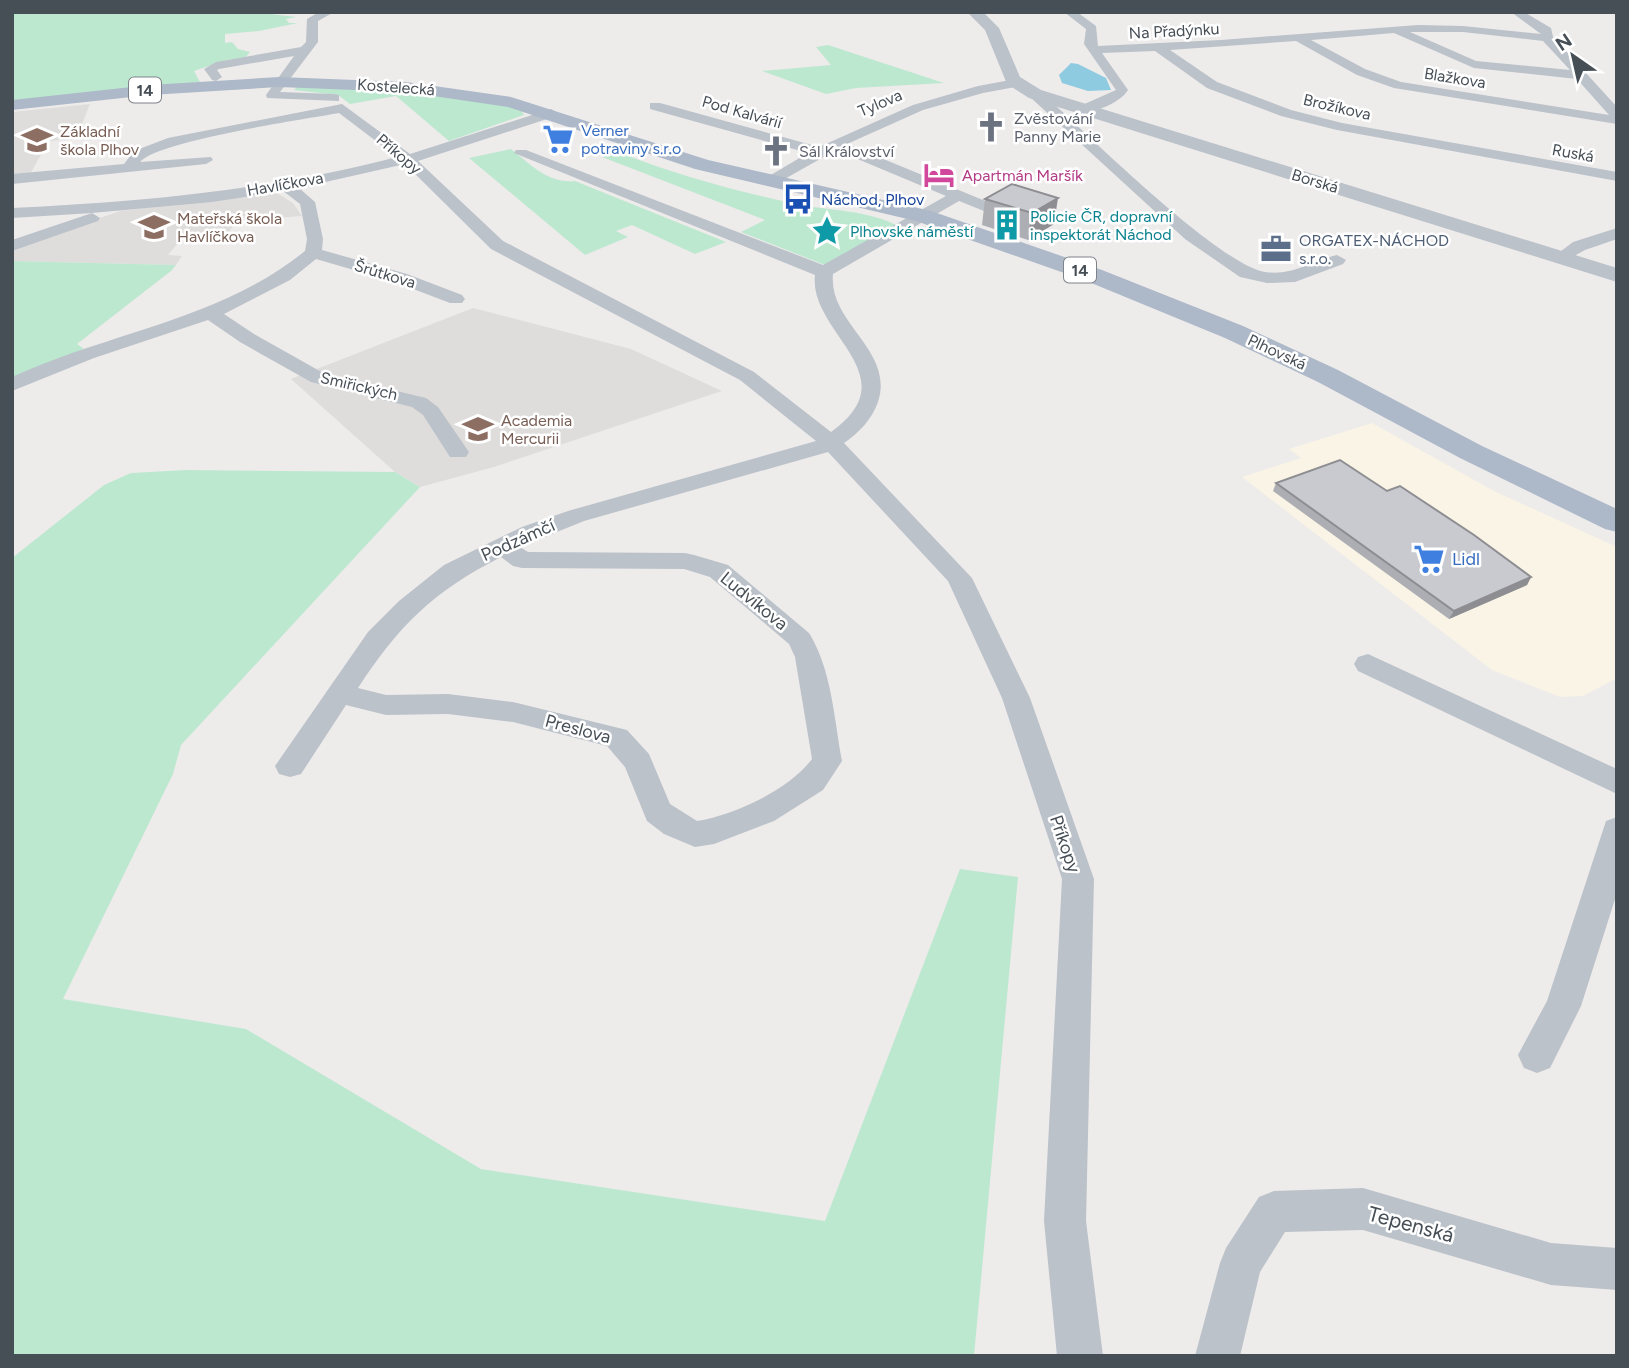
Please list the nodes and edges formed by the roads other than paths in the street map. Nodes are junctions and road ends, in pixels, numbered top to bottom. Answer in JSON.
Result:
{"nodes":[{"id":1,"x":329,"y":12,"type":"edge"},
{"id":2,"x":974,"y":12,"type":"edge"},
{"id":3,"x":1069,"y":12,"type":"edge"},
{"id":4,"x":1516,"y":12,"type":"edge"},
{"id":5,"x":1398,"y":24,"type":"junction"},
{"id":6,"x":1298,"y":38,"type":"junction"},
{"id":7,"x":1547,"y":38,"type":"junction"},
{"id":8,"x":1158,"y":47,"type":"junction"},
{"id":9,"x":307,"y":50,"type":"junction"},
{"id":10,"x":1095,"y":50,"type":"junction"},
{"id":11,"x":1579,"y":75,"type":"junction"},
{"id":12,"x":216,"y":77,"type":"dead end"},
{"id":13,"x":279,"y":82,"type":"junction"},
{"id":14,"x":1016,"y":83,"type":"junction"},
{"id":15,"x":1035,"y":94,"type":"junction"},
{"id":16,"x":12,"y":105,"type":"edge"},
{"id":17,"x":654,"y":106,"type":"dead end"},
{"id":18,"x":342,"y":107,"type":"junction"},
{"id":19,"x":1085,"y":109,"type":"junction"},
{"id":20,"x":551,"y":113,"type":"junction"},
{"id":21,"x":1617,"y":118,"type":"edge"},
{"id":22,"x":834,"y":145,"type":"junction"},
{"id":23,"x":819,"y":152,"type":"junction"},
{"id":24,"x":521,"y":153,"type":"dead end"},
{"id":25,"x":408,"y":159,"type":"junction"},
{"id":26,"x":206,"y":160,"type":"dead end"},
{"id":27,"x":1522,"y":161,"type":"joint"},
{"id":28,"x":594,"y":165,"type":"dead end"},
{"id":29,"x":130,"y":167,"type":"junction"},
{"id":30,"x":572,"y":173,"type":"junction"},
{"id":31,"x":1617,"y":177,"type":"edge"},
{"id":32,"x":12,"y":179,"type":"edge"},
{"id":33,"x":769,"y":182,"type":"junction"},
{"id":34,"x":285,"y":185,"type":"junction"},
{"id":35,"x":958,"y":195,"type":"junction"},
{"id":36,"x":113,"y":207,"type":"junction"},
{"id":37,"x":989,"y":208,"type":"edge"},
{"id":38,"x":12,"y":213,"type":"edge"},
{"id":39,"x":923,"y":216,"type":"junction"},
{"id":40,"x":1617,"y":233,"type":"edge"},
{"id":41,"x":12,"y":246,"type":"edge"},
{"id":42,"x":313,"y":253,"type":"junction"},
{"id":43,"x":1561,"y":258,"type":"junction"},
{"id":44,"x":1337,"y":260,"type":"dead end"},
{"id":45,"x":824,"y":272,"type":"junction"},
{"id":46,"x":1617,"y":275,"type":"edge"},
{"id":47,"x":456,"y":299,"type":"dead end"},
{"id":48,"x":209,"y":312,"type":"junction"},
{"id":49,"x":12,"y":385,"type":"edge"},
{"id":50,"x":832,"y":443,"type":"junction"},
{"id":51,"x":458,"y":452,"type":"dead end"},
{"id":52,"x":1617,"y":522,"type":"edge"},
{"id":53,"x":503,"y":546,"type":"junction"},
{"id":54,"x":1368,"y":664,"type":"dead end"},
{"id":55,"x":341,"y":694,"type":"junction"},
{"id":56,"x":290,"y":766,"type":"dead end"},
{"id":57,"x":1617,"y":782,"type":"edge"},
{"id":58,"x":763,"y":812,"type":"joint"},
{"id":59,"x":1617,"y":830,"type":"edge"},
{"id":60,"x":1537,"y":1055,"type":"dead end"},
{"id":61,"x":1617,"y":1269,"type":"edge"},
{"id":62,"x":1080,"y":1356,"type":"edge"},
{"id":63,"x":1217,"y":1356,"type":"edge"}],
"edges":[{"from":1,"to":9,"type":"street"},
{"from":2,"to":14,"type":"street"},
{"from":3,"to":10,"type":"street"},
{"from":4,"to":7,"type":"street"},
{"from":5,"to":6,"type":"street","name":"Na Přadýnku"},
{"from":5,"to":7,"type":"street","name":"Na Přadýnku"},
{"from":5,"to":11,"type":"street"},
{"from":6,"to":8,"type":"street","name":"Na Přadýnku"},
{"from":6,"to":21,"type":"street","name":"Blažkova"},
{"from":7,"to":11,"type":"street"},
{"from":8,"to":10,"type":"street","name":"Na Přadýnku"},
{"from":8,"to":27,"type":"street","name":"Brožíkova"},
{"from":9,"to":12,"type":"street"},
{"from":9,"to":13,"type":"street"},
{"from":10,"to":19,"type":"street"},
{"from":11,"to":21,"type":"street"},
{"from":13,"to":16,"type":"main road","name":"Kostelecká","number":"14"},
{"from":13,"to":18,"type":"street","name":"Příkopy"},
{"from":13,"to":20,"type":"main road","name":"Kostelecká","number":"14"},
{"from":14,"to":15,"type":"street","name":"Borská"},
{"from":14,"to":22,"type":"street","name":"Tylova"},
{"from":15,"to":19,"type":"street","name":"Borská"},
{"from":15,"to":44,"type":"street"},
{"from":17,"to":23,"type":"street","name":"Pod Kalvárií"},
{"from":18,"to":25,"type":"street","name":"Příkopy"},
{"from":18,"to":29,"type":"street"},
{"from":19,"to":43,"type":"street","name":"Borská"},
{"from":20,"to":25,"type":"street","name":"Havlíčkova"},
{"from":20,"to":33,"type":"main road","name":"Kostelecká","number":"14"},
{"from":22,"to":23,"type":"street","name":"Tylova"},
{"from":22,"to":35,"type":"street"},
{"from":23,"to":33,"type":"street","name":"Tylova"},
{"from":24,"to":30,"type":"street"},
{"from":25,"to":34,"type":"street","name":"Havlíčkova"},
{"from":25,"to":50,"type":"street","name":"Příkopy"},
{"from":26,"to":29,"type":"street"},
{"from":27,"to":31,"type":"street","name":"Ruská"},
{"from":28,"to":30,"type":"street"},
{"from":29,"to":32,"type":"street"},
{"from":30,"to":45,"type":"street"},
{"from":33,"to":39,"type":"main road","number":"14"},
{"from":34,"to":36,"type":"street","name":"Havlíčkova"},
{"from":34,"to":42,"type":"street"},
{"from":35,"to":37,"type":"street"},
{"from":35,"to":39,"type":"street"},
{"from":36,"to":38,"type":"street","name":"Havlíčkova"},
{"from":36,"to":41,"type":"street"},
{"from":39,"to":45,"type":"street"},
{"from":39,"to":52,"type":"main road","name":"Plhovská","number":"14"},
{"from":40,"to":43,"type":"street"},
{"from":42,"to":47,"type":"street","name":"Šrůtkova"},
{"from":42,"to":48,"type":"street"},
{"from":43,"to":46,"type":"street","name":"Borská"},
{"from":45,"to":50,"type":"street"},
{"from":48,"to":49,"type":"street"},
{"from":48,"to":51,"type":"street","name":"Smiřických"},
{"from":50,"to":53,"type":"street","name":"Podzámčí"},
{"from":50,"to":62,"type":"street","name":"Příkopy"},
{"from":53,"to":55,"type":"street","name":"Podzámčí"},
{"from":53,"to":58,"type":"street","name":"Ludvíkova"},
{"from":54,"to":57,"type":"street"},
{"from":55,"to":56,"type":"street","name":"Podzámčí"},
{"from":55,"to":58,"type":"street","name":"Preslova"},
{"from":59,"to":60,"type":"street"},
{"from":61,"to":63,"type":"street","name":"Tepenská"}]}
